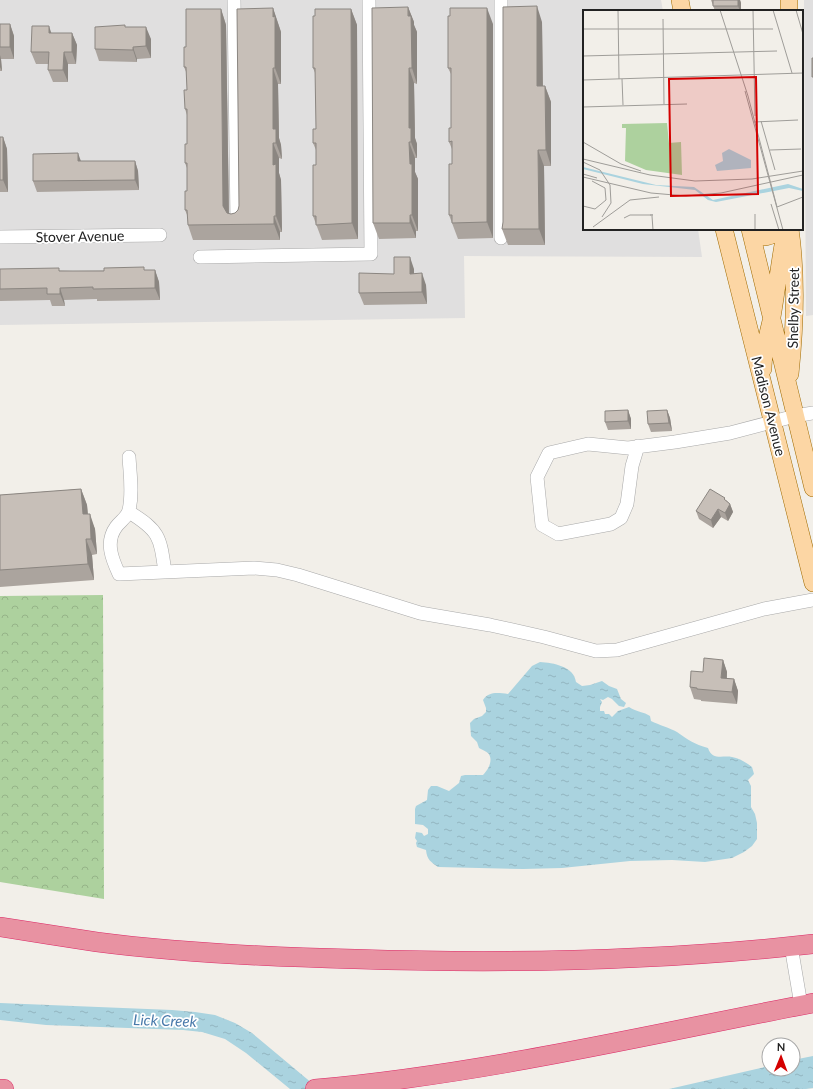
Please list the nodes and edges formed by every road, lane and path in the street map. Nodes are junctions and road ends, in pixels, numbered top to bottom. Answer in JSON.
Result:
{"nodes":[{"id":1,"x":234,"y":0,"type":"edge"},
{"id":2,"x":369,"y":0,"type":"edge"},
{"id":3,"x":501,"y":0,"type":"edge"},
{"id":4,"x":680,"y":0,"type":"edge"},
{"id":5,"x":682,"y":10,"type":"edge"},
{"id":6,"x":237,"y":222,"type":"edge"},
{"id":7,"x":724,"y":230,"type":"edge"},
{"id":8,"x":778,"y":230,"type":"edge"},
{"id":9,"x":786,"y":230,"type":"edge"},
{"id":10,"x":790,"y":230,"type":"edge"},
{"id":11,"x":751,"y":233,"type":"edge"},
{"id":12,"x":160,"y":235,"type":"dead end"},
{"id":13,"x":0,"y":236,"type":"edge"},
{"id":14,"x":501,"y":238,"type":"edge"},
{"id":15,"x":200,"y":256,"type":"dead end"},
{"id":16,"x":772,"y":317,"type":"junction"},
{"id":17,"x":763,"y":383,"type":"junction"},
{"id":18,"x":789,"y":387,"type":"junction"},
{"id":19,"x":813,"y":412,"type":"edge"},
{"id":20,"x":795,"y":416,"type":"junction"},
{"id":21,"x":773,"y":422,"type":"junction"},
{"id":22,"x":638,"y":446,"type":"junction"},
{"id":23,"x":129,"y":457,"type":"dead end"},
{"id":24,"x":813,"y":488,"type":"edge"},
{"id":25,"x":129,"y":512,"type":"junction"},
{"id":26,"x":165,"y":572,"type":"junction"},
{"id":27,"x":813,"y":583,"type":"edge"},
{"id":28,"x":813,"y":600,"type":"edge"},
{"id":29,"x":0,"y":927,"type":"edge"},
{"id":30,"x":813,"y":944,"type":"edge"},
{"id":31,"x":791,"y":946,"type":"junction"},
{"id":32,"x":807,"y":1004,"type":"edge"},
{"id":33,"x":0,"y":1089,"type":"edge"},
{"id":34,"x":4,"y":1089,"type":"edge"},
{"id":35,"x":315,"y":1089,"type":"edge"}],
"edges":[{"from":1,"to":6,"type":"street"},
{"from":2,"to":15,"type":"street"},
{"from":3,"to":14,"type":"street"},
{"from":4,"to":5,"type":"main road"},
{"from":7,"to":17,"type":"main road","name":"Madison Avenue"},
{"from":8,"to":11,"type":"main road"},
{"from":9,"to":16,"type":"main road","name":"Shelby Street"},
{"from":10,"to":18,"type":"main road","name":"Shelby Street"},
{"from":11,"to":16,"type":"main road","name":"Madison Avenue"},
{"from":12,"to":13,"type":"street","name":"Stover Avenue"},
{"from":16,"to":17,"type":"main road","name":"Shelby Street"},
{"from":16,"to":18,"type":"main road","name":"Madison Avenue"},
{"from":17,"to":21,"type":"main road","name":"Madison Avenue"},
{"from":18,"to":20,"type":"main road","name":"Madison Avenue"},
{"from":19,"to":20,"type":"street"},
{"from":20,"to":21,"type":"street"},
{"from":20,"to":24,"type":"main road","name":"Madison Avenue"},
{"from":21,"to":22,"type":"street"},
{"from":21,"to":27,"type":"main road","name":"Madison Avenue"},
{"from":22,"to":22,"type":"street"},
{"from":23,"to":25,"type":"street"},
{"from":25,"to":26,"type":"street"},
{"from":25,"to":26,"type":"street"},
{"from":26,"to":28,"type":"street"},
{"from":29,"to":31,"type":"highway"},
{"from":30,"to":31,"type":"highway"},
{"from":31,"to":32,"type":"street"},
{"from":32,"to":35,"type":"highway"},
{"from":33,"to":34,"type":"highway"}]}
